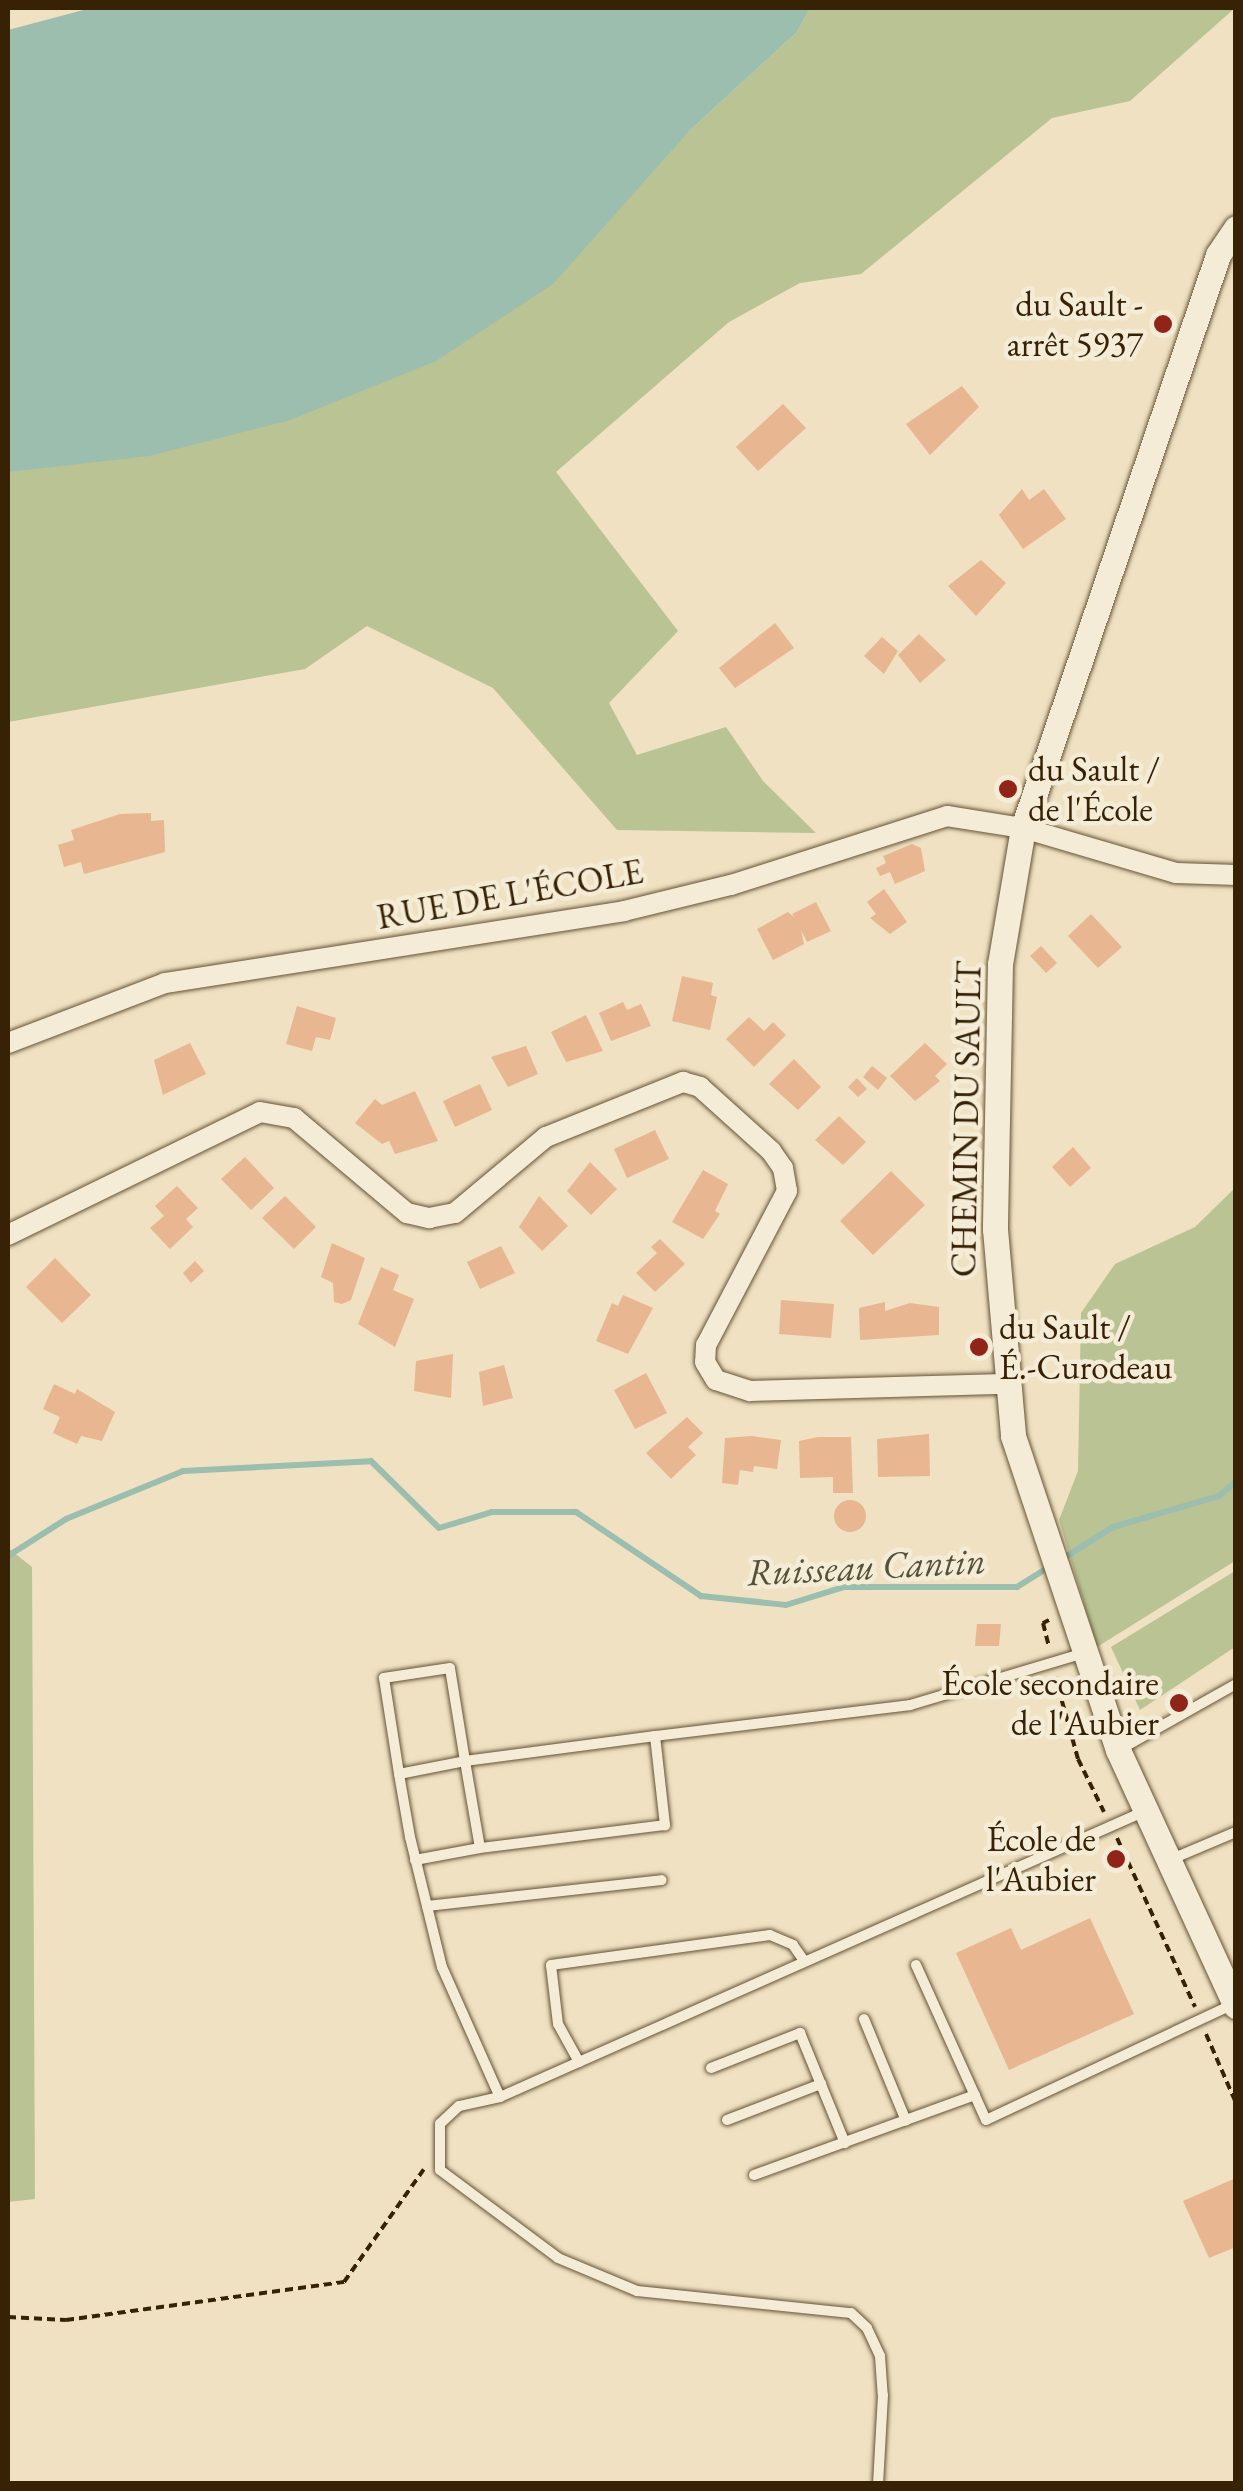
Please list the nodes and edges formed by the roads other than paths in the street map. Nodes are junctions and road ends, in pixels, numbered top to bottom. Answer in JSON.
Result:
{"nodes":[{"id":1,"x":1236,"y":228,"type":"edge"},
{"id":2,"x":1023,"y":828,"type":"junction"},
{"id":3,"x":1236,"y":876,"type":"edge"},
{"id":4,"x":8,"y":1043,"type":"edge"},
{"id":5,"x":8,"y":1235,"type":"edge"},
{"id":6,"x":1004,"y":1384,"type":"junction"},
{"id":7,"x":1085,"y":1653,"type":"junction"},
{"id":8,"x":1236,"y":1684,"type":"edge"},
{"id":9,"x":655,"y":1736,"type":"junction"},
{"id":10,"x":1118,"y":1750,"type":"junction"},
{"id":11,"x":466,"y":1761,"type":"junction"},
{"id":12,"x":399,"y":1774,"type":"junction"},
{"id":13,"x":1146,"y":1811,"type":"junction"},
{"id":14,"x":1236,"y":1832,"type":"edge"},
{"id":15,"x":480,"y":1848,"type":"junction"},
{"id":16,"x":415,"y":1860,"type":"junction"},
{"id":17,"x":1169,"y":1860,"type":"junction"},
{"id":18,"x":662,"y":1880,"type":"dead end"},
{"id":19,"x":427,"y":1906,"type":"junction"},
{"id":20,"x":804,"y":1961,"type":"junction"},
{"id":21,"x":916,"y":1966,"type":"dead end"},
{"id":22,"x":1235,"y":2005,"type":"edge"},
{"id":23,"x":864,"y":2019,"type":"dead end"},
{"id":24,"x":579,"y":2062,"type":"junction"},
{"id":25,"x":711,"y":2068,"type":"dead end"},
{"id":26,"x":822,"y":2084,"type":"junction"},
{"id":27,"x":975,"y":2095,"type":"junction"},
{"id":28,"x":500,"y":2097,"type":"junction"},
{"id":29,"x":727,"y":2120,"type":"dead end"},
{"id":30,"x":906,"y":2120,"type":"junction"},
{"id":31,"x":845,"y":2142,"type":"junction"},
{"id":32,"x":754,"y":2176,"type":"dead end"},
{"id":33,"x":878,"y":2484,"type":"edge"}],
"edges":[{"from":1,"to":2,"type":"street","name":"CHEMIN DU SAULT"},
{"from":2,"to":3,"type":"street","name":"RUE DE L'ÉCOLE"},
{"from":2,"to":4,"type":"street","name":"RUE DE L'ÉCOLE"},
{"from":2,"to":6,"type":"street","name":"CHEMIN DU SAULT"},
{"from":5,"to":6,"type":"street"},
{"from":6,"to":7,"type":"street","name":"CHEMIN DU SAULT"},
{"from":7,"to":9,"type":"lane"},
{"from":7,"to":10,"type":"street","name":"CHEMIN DU SAULT"},
{"from":8,"to":10,"type":"lane"},
{"from":9,"to":11,"type":"lane"},
{"from":9,"to":15,"type":"lane"},
{"from":10,"to":13,"type":"street","name":"CHEMIN DU SAULT"},
{"from":11,"to":12,"type":"lane"},
{"from":11,"to":12,"type":"lane"},
{"from":11,"to":15,"type":"lane"},
{"from":12,"to":16,"type":"lane"},
{"from":13,"to":17,"type":"street","name":"CHEMIN DU SAULT"},
{"from":13,"to":20,"type":"lane"},
{"from":14,"to":17,"type":"lane"},
{"from":15,"to":16,"type":"lane"},
{"from":16,"to":19,"type":"lane"},
{"from":17,"to":22,"type":"street","name":"CHEMIN DU SAULT"},
{"from":18,"to":19,"type":"lane"},
{"from":19,"to":28,"type":"lane"},
{"from":20,"to":24,"type":"lane"},
{"from":20,"to":24,"type":"lane"},
{"from":21,"to":27,"type":"lane"},
{"from":22,"to":27,"type":"lane"},
{"from":23,"to":30,"type":"lane"},
{"from":24,"to":28,"type":"lane"},
{"from":25,"to":26,"type":"lane"},
{"from":26,"to":29,"type":"lane"},
{"from":26,"to":31,"type":"lane"},
{"from":27,"to":30,"type":"lane"},
{"from":28,"to":33,"type":"lane"},
{"from":30,"to":31,"type":"lane"},
{"from":31,"to":32,"type":"lane"}]}
